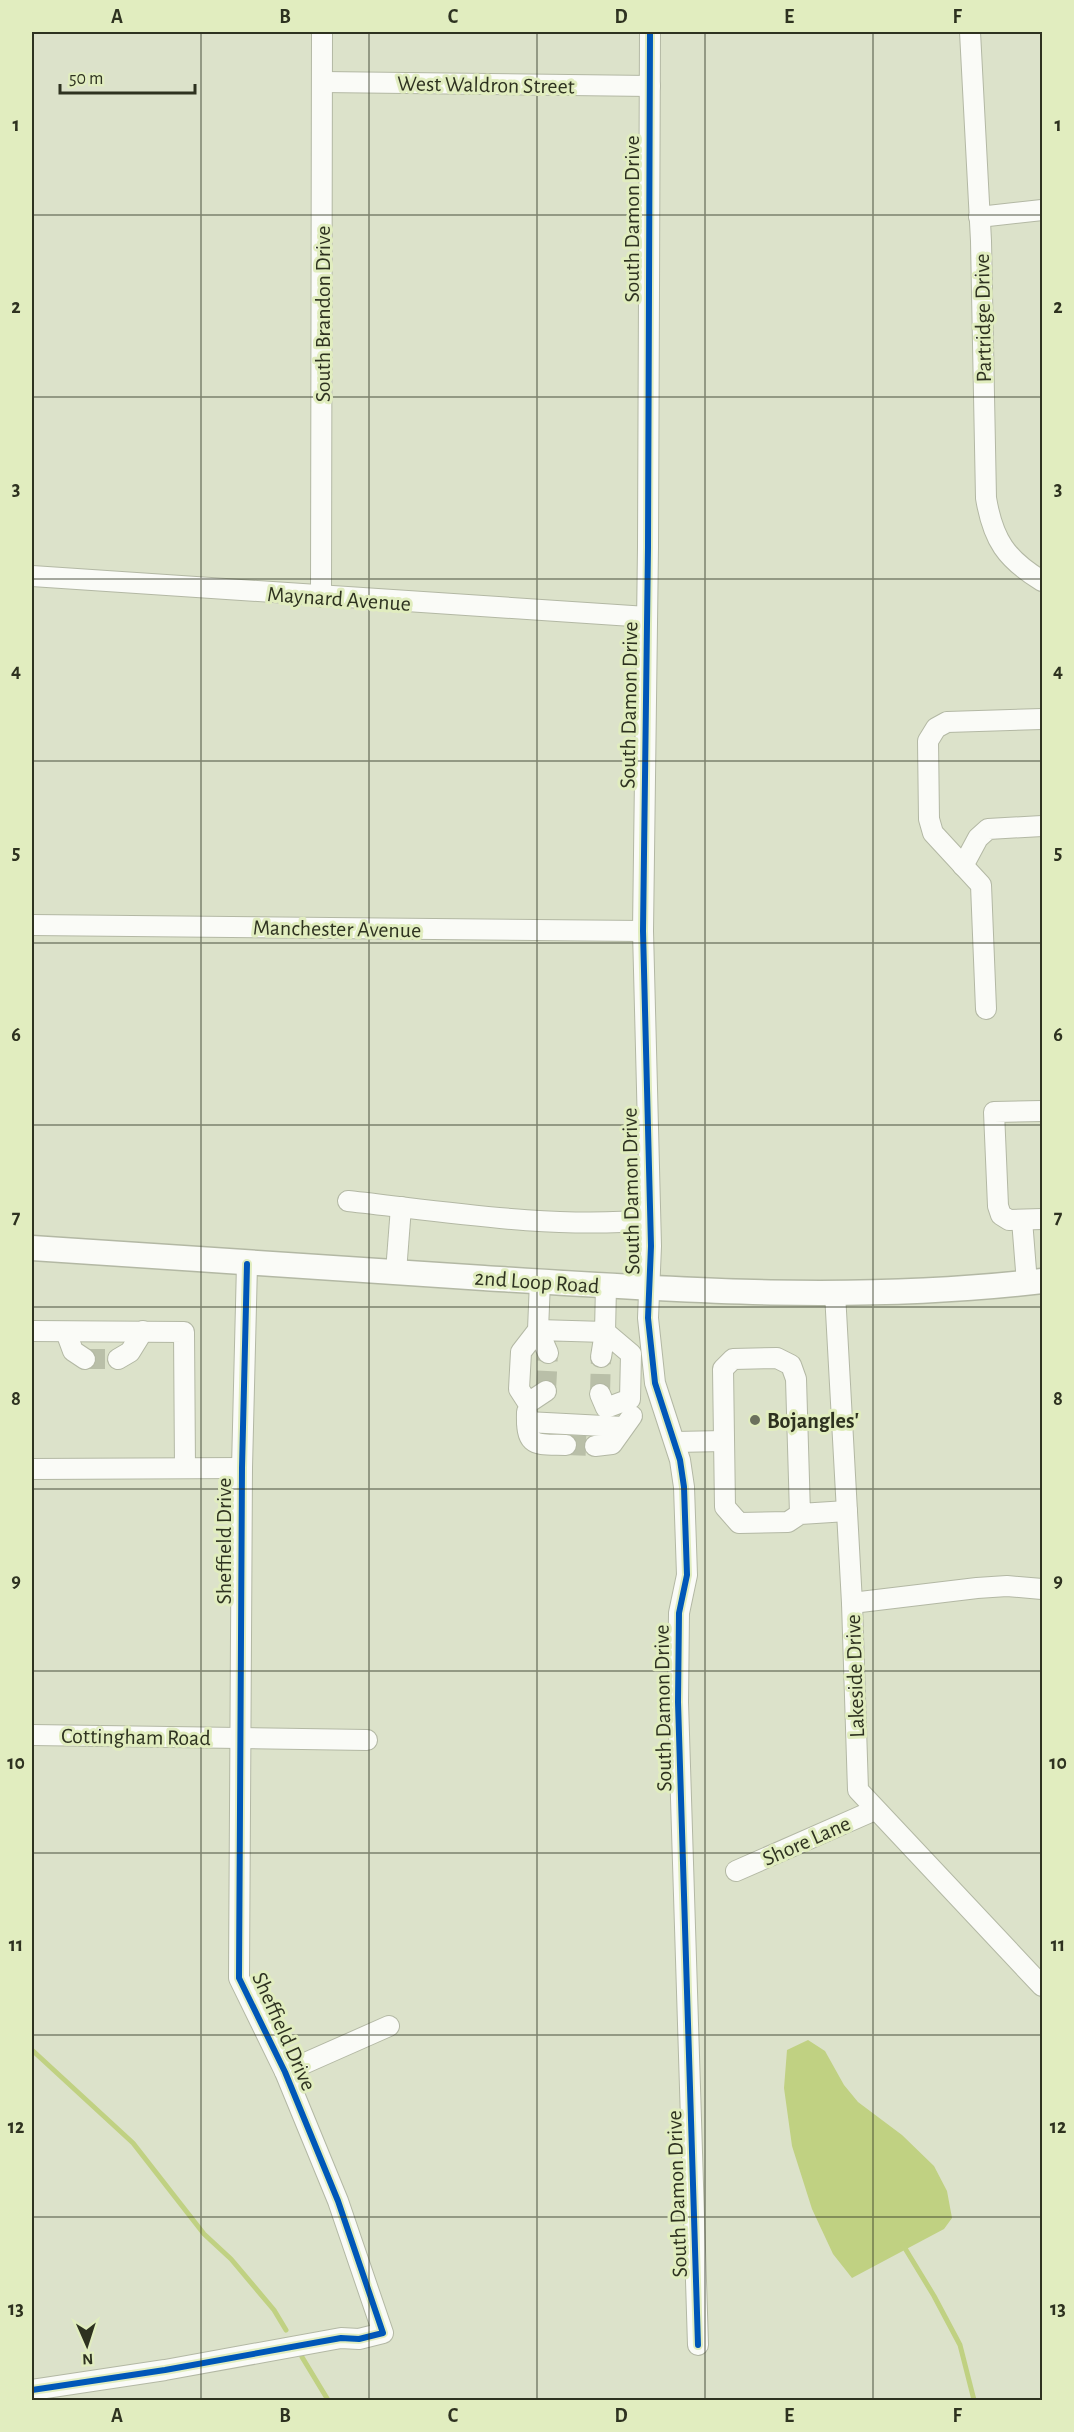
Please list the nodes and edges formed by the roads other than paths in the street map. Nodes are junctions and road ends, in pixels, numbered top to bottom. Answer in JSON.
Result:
{"nodes":[{"id":1,"x":322,"y":32,"type":"edge"},
{"id":2,"x":650,"y":32,"type":"edge"},
{"id":3,"x":970,"y":32,"type":"edge"},
{"id":4,"x":322,"y":82,"type":"junction"},
{"id":5,"x":650,"y":86,"type":"junction"},
{"id":6,"x":1042,"y":210,"type":"edge"},
{"id":7,"x":979,"y":217,"type":"junction"},
{"id":8,"x":32,"y":576,"type":"edge"},
{"id":9,"x":1042,"y":581,"type":"edge"},
{"id":10,"x":321,"y":597,"type":"junction"},
{"id":11,"x":647,"y":617,"type":"junction"},
{"id":12,"x":1042,"y":719,"type":"edge"},
{"id":13,"x":1042,"y":826,"type":"edge"},
{"id":14,"x":963,"y":866,"type":"junction"},
{"id":15,"x":32,"y":925,"type":"edge"},
{"id":16,"x":643,"y":931,"type":"junction"},
{"id":17,"x":986,"y":1008,"type":"dead end"},
{"id":18,"x":1042,"y":1111,"type":"edge"},
{"id":19,"x":348,"y":1201,"type":"dead end"},
{"id":20,"x":402,"y":1207,"type":"junction"},
{"id":21,"x":1042,"y":1219,"type":"edge"},
{"id":22,"x":650,"y":1220,"type":"junction"},
{"id":23,"x":1022,"y":1220,"type":"junction"},
{"id":24,"x":32,"y":1248,"type":"edge"},
{"id":25,"x":247,"y":1264,"type":"junction"},
{"id":26,"x":396,"y":1272,"type":"junction"},
{"id":27,"x":540,"y":1281,"type":"junction"},
{"id":28,"x":1035,"y":1282,"type":"edge"},
{"id":29,"x":606,"y":1286,"type":"junction"},
{"id":30,"x":649,"y":1289,"type":"junction"},
{"id":31,"x":835,"y":1293,"type":"junction"},
{"id":32,"x":32,"y":1330,"type":"edge"},
{"id":33,"x":538,"y":1330,"type":"junction"},
{"id":34,"x":142,"y":1331,"type":"junction"},
{"id":35,"x":66,"y":1332,"type":"junction"},
{"id":36,"x":605,"y":1332,"type":"junction"},
{"id":37,"x":548,"y":1353,"type":"tunnel mouth"},
{"id":38,"x":601,"y":1356,"type":"tunnel mouth"},
{"id":39,"x":85,"y":1359,"type":"dead end"},
{"id":40,"x":118,"y":1359,"type":"dead end"},
{"id":41,"x":546,"y":1391,"type":"tunnel mouth"},
{"id":42,"x":663,"y":1405,"type":"junction"},
{"id":43,"x":616,"y":1412,"type":"junction"},
{"id":44,"x":527,"y":1413,"type":"junction"},
{"id":45,"x":724,"y":1441,"type":"junction"},
{"id":46,"x":675,"y":1442,"type":"junction"},
{"id":47,"x":566,"y":1445,"type":"tunnel mouth"},
{"id":48,"x":595,"y":1446,"type":"tunnel mouth"},
{"id":49,"x":185,"y":1468,"type":"junction"},
{"id":50,"x":242,"y":1468,"type":"junction"},
{"id":51,"x":32,"y":1469,"type":"edge"},
{"id":52,"x":847,"y":1511,"type":"junction"},
{"id":53,"x":800,"y":1514,"type":"junction"},
{"id":54,"x":1042,"y":1589,"type":"edge"},
{"id":55,"x":852,"y":1603,"type":"junction"},
{"id":56,"x":32,"y":1735,"type":"edge"},
{"id":57,"x":240,"y":1738,"type":"junction"},
{"id":58,"x":367,"y":1740,"type":"dead end"},
{"id":59,"x":875,"y":1810,"type":"junction"},
{"id":60,"x":736,"y":1871,"type":"dead end"},
{"id":61,"x":1042,"y":1986,"type":"edge"},
{"id":62,"x":389,"y":2026,"type":"dead end"},
{"id":63,"x":285,"y":2072,"type":"junction"},
{"id":64,"x":698,"y":2345,"type":"dead end"},
{"id":65,"x":32,"y":2390,"type":"edge"}],
"edges":[{"from":1,"to":4,"type":"street","name":"South Brandon Drive"},
{"from":2,"to":5,"type":"street","name":"South Damon Drive"},
{"from":3,"to":7,"type":"street","name":"Partridge Drive"},
{"from":4,"to":5,"type":"street","name":"West Waldron Street"},
{"from":4,"to":10,"type":"street","name":"South Brandon Drive"},
{"from":5,"to":11,"type":"street","name":"South Damon Drive"},
{"from":6,"to":7,"type":"street"},
{"from":7,"to":9,"type":"street","name":"Partridge Drive"},
{"from":8,"to":10,"type":"street","name":"Maynard Avenue"},
{"from":10,"to":11,"type":"street","name":"Maynard Avenue"},
{"from":11,"to":16,"type":"street","name":"South Damon Drive"},
{"from":12,"to":14,"type":"street"},
{"from":13,"to":14,"type":"street"},
{"from":14,"to":17,"type":"street"},
{"from":15,"to":16,"type":"street","name":"Manchester Avenue"},
{"from":16,"to":22,"type":"street","name":"South Damon Drive"},
{"from":18,"to":23,"type":"street"},
{"from":19,"to":20,"type":"street"},
{"from":20,"to":22,"type":"street"},
{"from":20,"to":26,"type":"street"},
{"from":21,"to":23,"type":"street"},
{"from":22,"to":30,"type":"street","name":"South Damon Drive"},
{"from":23,"to":28,"type":"street"},
{"from":24,"to":25,"type":"main road","name":"2nd Loop Road"},
{"from":25,"to":26,"type":"main road","name":"2nd Loop Road"},
{"from":25,"to":50,"type":"street","name":"Sheffield Drive"},
{"from":26,"to":27,"type":"main road","name":"2nd Loop Road"},
{"from":27,"to":29,"type":"main road","name":"2nd Loop Road"},
{"from":27,"to":33,"type":"street"},
{"from":28,"to":31,"type":"main road","name":"2nd Loop Road"},
{"from":29,"to":30,"type":"main road","name":"2nd Loop Road"},
{"from":29,"to":36,"type":"street"},
{"from":30,"to":31,"type":"main road","name":"2nd Loop Road"},
{"from":30,"to":42,"type":"street","name":"South Damon Drive"},
{"from":31,"to":52,"type":"street","name":"Lakeside Drive"},
{"from":32,"to":35,"type":"street"},
{"from":33,"to":36,"type":"street"},
{"from":33,"to":37,"type":"street"},
{"from":33,"to":44,"type":"street"},
{"from":34,"to":35,"type":"street"},
{"from":34,"to":40,"type":"street"},
{"from":34,"to":49,"type":"street"},
{"from":35,"to":39,"type":"street"},
{"from":36,"to":38,"type":"street"},
{"from":36,"to":43,"type":"street"},
{"from":41,"to":44,"type":"street"},
{"from":42,"to":43,"type":"street"},
{"from":42,"to":46,"type":"street","name":"South Damon Drive"},
{"from":43,"to":44,"type":"street"},
{"from":43,"to":48,"type":"street"},
{"from":44,"to":47,"type":"street"},
{"from":45,"to":46,"type":"street"},
{"from":45,"to":53,"type":"street"},
{"from":45,"to":53,"type":"street"},
{"from":46,"to":64,"type":"street","name":"South Damon Drive"},
{"from":49,"to":50,"type":"street"},
{"from":49,"to":51,"type":"street"},
{"from":50,"to":57,"type":"street","name":"Sheffield Drive"},
{"from":52,"to":53,"type":"street"},
{"from":52,"to":55,"type":"street","name":"Lakeside Drive"},
{"from":54,"to":55,"type":"street"},
{"from":55,"to":59,"type":"street","name":"Lakeside Drive"},
{"from":56,"to":57,"type":"street","name":"Cottingham Road"},
{"from":57,"to":58,"type":"street","name":"Cottingham Road"},
{"from":57,"to":63,"type":"street","name":"Sheffield Drive"},
{"from":59,"to":60,"type":"street","name":"Shore Lane"},
{"from":59,"to":61,"type":"street","name":"Lakeside Drive"},
{"from":62,"to":63,"type":"street"},
{"from":63,"to":65,"type":"street","name":"Sheffield Drive"}]}
